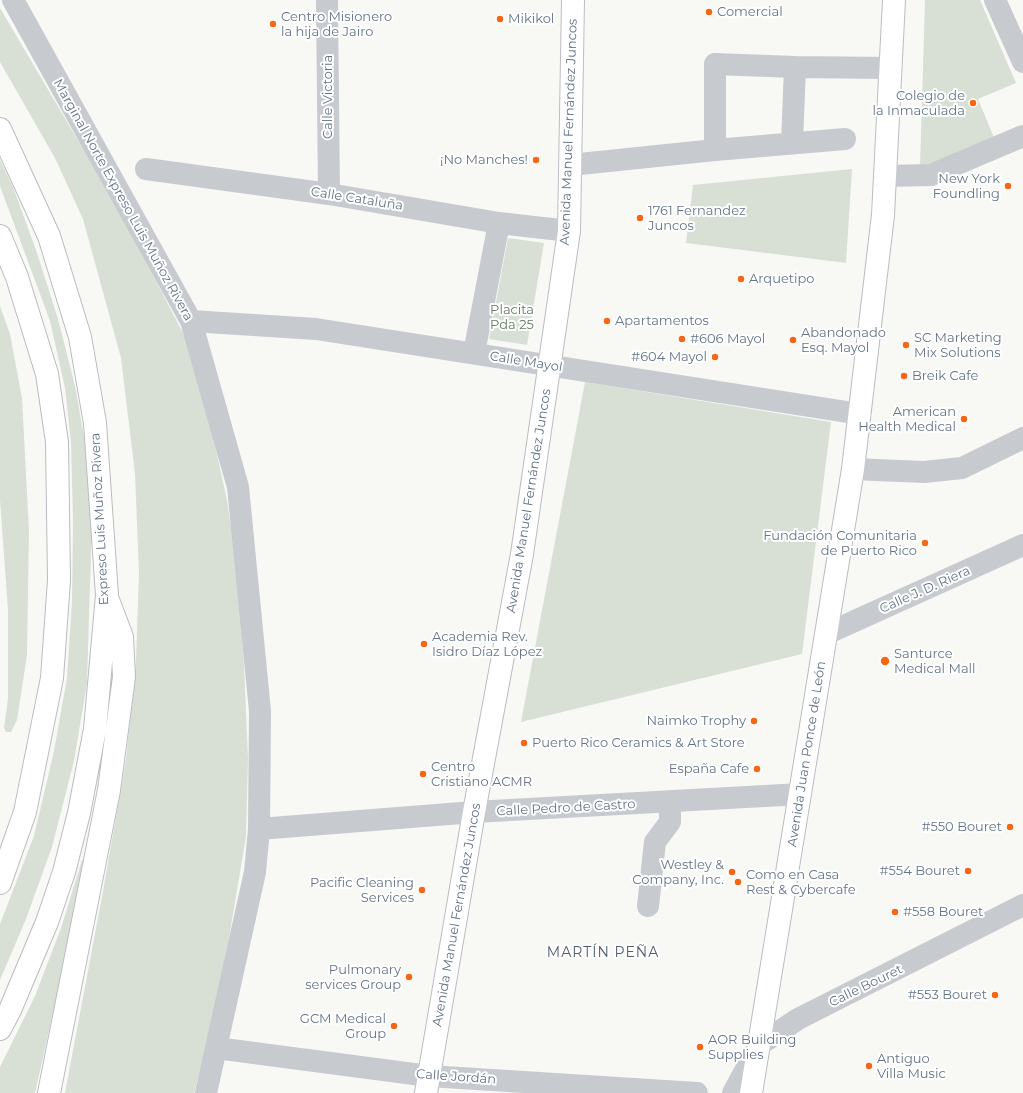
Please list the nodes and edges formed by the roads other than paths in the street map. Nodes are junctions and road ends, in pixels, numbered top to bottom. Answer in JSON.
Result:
{"nodes":[{"id":1,"x":13,"y":0,"type":"edge"},
{"id":2,"x":327,"y":0,"type":"edge"},
{"id":3,"x":573,"y":0,"type":"edge"},
{"id":4,"x":894,"y":0,"type":"edge"},
{"id":5,"x":995,"y":0,"type":"edge"},
{"id":6,"x":1023,"y":62,"type":"edge"},
{"id":7,"x":795,"y":68,"type":"junction"},
{"id":8,"x":891,"y":68,"type":"junction"},
{"id":9,"x":0,"y":129,"type":"edge"},
{"id":10,"x":1023,"y":136,"type":"edge"},
{"id":11,"x":845,"y":139,"type":"dead end"},
{"id":12,"x":792,"y":143,"type":"junction"},
{"id":13,"x":715,"y":150,"type":"junction"},
{"id":14,"x":570,"y":165,"type":"junction"},
{"id":15,"x":146,"y":169,"type":"dead end"},
{"id":16,"x":885,"y":176,"type":"junction"},
{"id":17,"x":329,"y":194,"type":"junction"},
{"id":18,"x":499,"y":223,"type":"junction"},
{"id":19,"x":569,"y":231,"type":"junction"},
{"id":20,"x":0,"y":236,"type":"edge"},
{"id":21,"x":191,"y":321,"type":"junction"},
{"id":22,"x":474,"y":353,"type":"junction"},
{"id":23,"x":549,"y":366,"type":"junction"},
{"id":24,"x":860,"y":414,"type":"junction"},
{"id":25,"x":1023,"y":438,"type":"edge"},
{"id":26,"x":853,"y":470,"type":"junction"},
{"id":27,"x":1023,"y":545,"type":"edge"},
{"id":28,"x":106,"y":595,"type":"junction"},
{"id":29,"x":826,"y":634,"type":"junction"},
{"id":30,"x":801,"y":794,"type":"junction"},
{"id":31,"x":670,"y":803,"type":"junction"},
{"id":32,"x":474,"y":812,"type":"junction"},
{"id":33,"x":259,"y":829,"type":"junction"},
{"id":34,"x":0,"y":883,"type":"edge"},
{"id":35,"x":1023,"y":905,"type":"edge"},
{"id":36,"x":648,"y":906,"type":"dead end"},
{"id":37,"x":0,"y":1029,"type":"edge"},
{"id":38,"x":759,"y":1045,"type":"junction"},
{"id":39,"x":216,"y":1048,"type":"junction"},
{"id":40,"x":428,"y":1085,"type":"edge"},
{"id":41,"x":49,"y":1093,"type":"edge"},
{"id":42,"x":206,"y":1093,"type":"edge"},
{"id":43,"x":697,"y":1093,"type":"edge"},
{"id":44,"x":733,"y":1093,"type":"edge"},
{"id":45,"x":751,"y":1093,"type":"edge"}],
"edges":[{"from":1,"to":21,"type":"street","name":"Marginal Norte Expreso Luis Muñoz Rivera"},
{"from":2,"to":17,"type":"street","name":"Calle Victoria"},
{"from":3,"to":14,"type":"main road","name":"Avenida Manuel Fernández Juncos"},
{"from":4,"to":8,"type":"main road","name":"Avenida Juan Ponce de León"},
{"from":5,"to":6,"type":"street"},
{"from":7,"to":8,"type":"street"},
{"from":7,"to":12,"type":"street"},
{"from":7,"to":13,"type":"street"},
{"from":8,"to":16,"type":"main road","name":"Avenida Juan Ponce de León"},
{"from":9,"to":28,"type":"main road","name":"Expreso Luis Muñoz Rivera"},
{"from":10,"to":16,"type":"street"},
{"from":11,"to":12,"type":"street"},
{"from":12,"to":13,"type":"street"},
{"from":13,"to":14,"type":"street"},
{"from":14,"to":19,"type":"main road","name":"Avenida Manuel Fernández Juncos"},
{"from":15,"to":17,"type":"street","name":"Calle Cataluña"},
{"from":16,"to":24,"type":"main road","name":"Avenida Juan Ponce de León"},
{"from":17,"to":18,"type":"street","name":"Calle Cataluña"},
{"from":18,"to":19,"type":"street","name":"Calle Cataluña"},
{"from":18,"to":22,"type":"street"},
{"from":19,"to":23,"type":"main road","name":"Avenida Manuel Fernández Juncos"},
{"from":20,"to":34,"type":"main road"},
{"from":21,"to":22,"type":"street","name":"Calle Mayol"},
{"from":21,"to":33,"type":"street","name":"Marginal Norte Expreso Luis Muñoz Rivera"},
{"from":22,"to":23,"type":"street","name":"Calle Mayol"},
{"from":23,"to":24,"type":"street","name":"Calle Mayol"},
{"from":23,"to":32,"type":"main road","name":"Avenida Manuel Fernández Juncos"},
{"from":24,"to":26,"type":"main road","name":"Avenida Juan Ponce de León"},
{"from":25,"to":26,"type":"street"},
{"from":26,"to":29,"type":"main road","name":"Avenida Juan Ponce de León"},
{"from":27,"to":29,"type":"street","name":"Calle J. D. Riera"},
{"from":28,"to":37,"type":"main road","name":"Expreso Luis Muñoz Rivera"},
{"from":28,"to":41,"type":"main road"},
{"from":29,"to":30,"type":"main road","name":"Avenida Juan Ponce de León"},
{"from":30,"to":31,"type":"street","name":"Calle Pedro de Castro"},
{"from":30,"to":38,"type":"main road","name":"Avenida Juan Ponce de León"},
{"from":31,"to":32,"type":"street","name":"Calle Pedro de Castro"},
{"from":31,"to":36,"type":"street"},
{"from":32,"to":33,"type":"street","name":"Calle Pedro de Castro"},
{"from":32,"to":40,"type":"main road","name":"Avenida Manuel Fernández Juncos"},
{"from":33,"to":39,"type":"street","name":"Marginal Norte Expreso Luis Muñoz Rivera"},
{"from":35,"to":38,"type":"street","name":"Calle Bouret"},
{"from":38,"to":44,"type":"street","name":"Calle Bouret"},
{"from":38,"to":45,"type":"main road","name":"Avenida Juan Ponce de León"},
{"from":39,"to":40,"type":"street","name":"Calle Jordán"},
{"from":39,"to":42,"type":"street","name":"Marginal Norte Expreso Luis Muñoz Rivera"},
{"from":40,"to":43,"type":"street","name":"Calle Jordán"}]}
